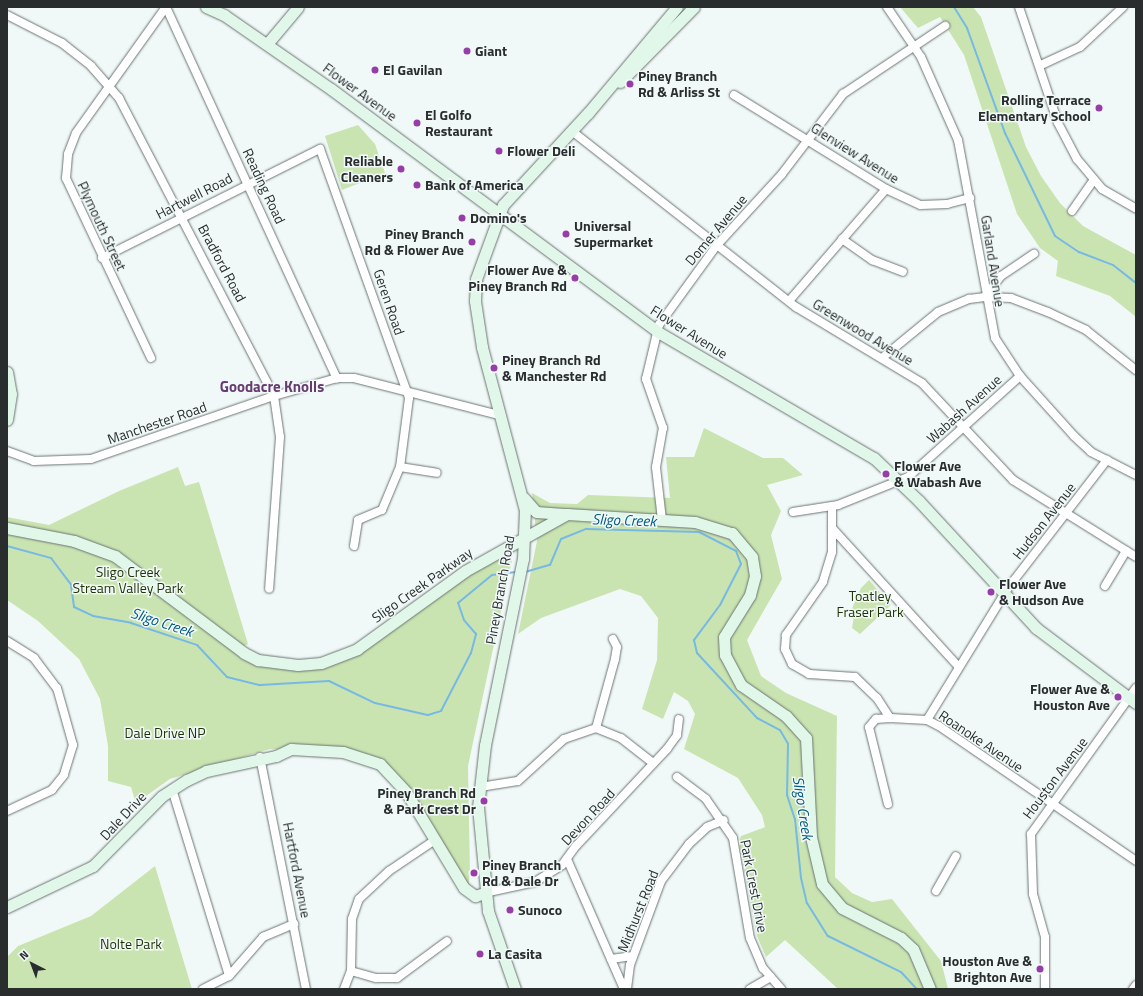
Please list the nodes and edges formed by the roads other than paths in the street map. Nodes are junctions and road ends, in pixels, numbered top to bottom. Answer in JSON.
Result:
{"nodes":[{"id":1,"x":166,"y":7,"type":"edge"},
{"id":2,"x":206,"y":7,"type":"edge"},
{"id":3,"x":298,"y":7,"type":"edge"},
{"id":4,"x":677,"y":7,"type":"edge"},
{"id":5,"x":694,"y":7,"type":"edge"},
{"id":6,"x":887,"y":7,"type":"edge"},
{"id":7,"x":1019,"y":7,"type":"edge"},
{"id":8,"x":1123,"y":7,"type":"edge"},
{"id":9,"x":7,"y":15,"type":"edge"},
{"id":10,"x":945,"y":26,"type":"dead end"},
{"id":11,"x":268,"y":44,"type":"junction"},
{"id":12,"x":914,"y":45,"type":"junction"},
{"id":13,"x":645,"y":51,"type":"junction"},
{"id":14,"x":1041,"y":65,"type":"junction"},
{"id":15,"x":109,"y":86,"type":"junction"},
{"id":16,"x":734,"y":95,"type":"dead end"},
{"id":17,"x":572,"y":131,"type":"junction"},
{"id":18,"x":807,"y":139,"type":"junction"},
{"id":19,"x":320,"y":149,"type":"joint"},
{"id":20,"x":1094,"y":180,"type":"junction"},
{"id":21,"x":249,"y":183,"type":"junction"},
{"id":22,"x":886,"y":189,"type":"junction"},
{"id":23,"x":970,"y":198,"type":"junction"},
{"id":24,"x":1136,"y":209,"type":"edge"},
{"id":25,"x":1072,"y":211,"type":"dead end"},
{"id":26,"x":499,"y":214,"type":"junction"},
{"id":27,"x":182,"y":216,"type":"junction"},
{"id":28,"x":842,"y":239,"type":"junction"},
{"id":29,"x":717,"y":245,"type":"junction"},
{"id":30,"x":1034,"y":254,"type":"dead end"},
{"id":31,"x":102,"y":258,"type":"junction"},
{"id":32,"x":903,"y":272,"type":"dead end"},
{"id":33,"x":985,"y":297,"type":"junction"},
{"id":34,"x":789,"y":301,"type":"junction"},
{"id":35,"x":658,"y":332,"type":"junction"},
{"id":36,"x":151,"y":358,"type":"dead end"},
{"id":37,"x":882,"y":358,"type":"junction"},
{"id":38,"x":1136,"y":370,"type":"edge"},
{"id":39,"x":8,"y":375,"type":"edge"},
{"id":40,"x":1020,"y":376,"type":"junction"},
{"id":41,"x":337,"y":378,"type":"junction"},
{"id":42,"x":407,"y":391,"type":"junction"},
{"id":43,"x":274,"y":396,"type":"junction"},
{"id":44,"x":499,"y":415,"type":"junction"},
{"id":45,"x":7,"y":420,"type":"edge"},
{"id":46,"x":963,"y":427,"type":"junction"},
{"id":47,"x":7,"y":451,"type":"edge"},
{"id":48,"x":1107,"y":460,"type":"junction"},
{"id":49,"x":400,"y":467,"type":"junction"},
{"id":50,"x":437,"y":473,"type":"dead end"},
{"id":51,"x":1136,"y":475,"type":"edge"},
{"id":52,"x":900,"y":482,"type":"junction"},
{"id":53,"x":523,"y":497,"type":"junction"},
{"id":54,"x":832,"y":506,"type":"junction"},
{"id":55,"x":793,"y":512,"type":"dead end"},
{"id":56,"x":566,"y":514,"type":"junction"},
{"id":57,"x":1066,"y":514,"type":"junction"},
{"id":58,"x":662,"y":520,"type":"junction"},
{"id":59,"x":7,"y":528,"type":"edge"},
{"id":60,"x":832,"y":528,"type":"junction"},
{"id":61,"x":526,"y":538,"type":"junction"},
{"id":62,"x":354,"y":546,"type":"dead end"},
{"id":63,"x":1126,"y":551,"type":"junction"},
{"id":64,"x":1136,"y":557,"type":"edge"},
{"id":65,"x":1105,"y":586,"type":"dead end"},
{"id":66,"x":269,"y":589,"type":"dead end"},
{"id":67,"x":1003,"y":596,"type":"junction"},
{"id":68,"x":613,"y":639,"type":"dead end"},
{"id":69,"x":7,"y":641,"type":"edge"},
{"id":70,"x":959,"y":667,"type":"junction"},
{"id":71,"x":1136,"y":688,"type":"edge"},
{"id":72,"x":1133,"y":700,"type":"edge"},
{"id":73,"x":890,"y":718,"type":"junction"},
{"id":74,"x":679,"y":719,"type":"dead end"},
{"id":75,"x":927,"y":720,"type":"junction"},
{"id":76,"x":596,"y":728,"type":"junction"},
{"id":77,"x":262,"y":757,"type":"junction"},
{"id":78,"x":653,"y":763,"type":"junction"},
{"id":79,"x":677,"y":777,"type":"dead end"},
{"id":80,"x":480,"y":787,"type":"junction"},
{"id":81,"x":172,"y":789,"type":"junction"},
{"id":82,"x":888,"y":804,"type":"dead end"},
{"id":83,"x":1052,"y":804,"type":"junction"},
{"id":84,"x":8,"y":808,"type":"edge"},
{"id":85,"x":724,"y":820,"type":"junction"},
{"id":86,"x":435,"y":840,"type":"junction"},
{"id":87,"x":956,"y":856,"type":"dead end"},
{"id":88,"x":566,"y":859,"type":"junction"},
{"id":89,"x":1136,"y":861,"type":"edge"},
{"id":90,"x":936,"y":891,"type":"dead end"},
{"id":91,"x":484,"y":893,"type":"junction"},
{"id":92,"x":7,"y":908,"type":"edge"},
{"id":93,"x":294,"y":924,"type":"junction"},
{"id":94,"x":447,"y":941,"type":"dead end"},
{"id":95,"x":633,"y":956,"type":"junction"},
{"id":96,"x":611,"y":960,"type":"junction"},
{"id":97,"x":351,"y":971,"type":"junction"},
{"id":98,"x":229,"y":976,"type":"junction"},
{"id":99,"x":771,"y":977,"type":"junction"},
{"id":100,"x":1136,"y":985,"type":"edge"},
{"id":101,"x":203,"y":989,"type":"edge"},
{"id":102,"x":306,"y":989,"type":"edge"},
{"id":103,"x":344,"y":989,"type":"edge"},
{"id":104,"x":514,"y":989,"type":"edge"},
{"id":105,"x":626,"y":989,"type":"edge"},
{"id":106,"x":750,"y":989,"type":"edge"},
{"id":107,"x":782,"y":989,"type":"edge"},
{"id":108,"x":930,"y":989,"type":"edge"},
{"id":109,"x":1046,"y":989,"type":"edge"},
{"id":110,"x":1133,"y":989,"type":"edge"}],
"edges":[{"from":1,"to":15,"type":"street","name":"Plymouth Street"},
{"from":1,"to":21,"type":"street","name":"Reading Road"},
{"from":2,"to":11,"type":"street","name":"Flower Avenue"},
{"from":3,"to":11,"type":"street"},
{"from":4,"to":13,"type":"street","name":"Piney Branch Road"},
{"from":5,"to":13,"type":"street","name":"Piney Branch Road"},
{"from":6,"to":12,"type":"street","name":"Garland Avenue"},
{"from":7,"to":14,"type":"street"},
{"from":8,"to":14,"type":"street"},
{"from":9,"to":15,"type":"street","name":"Bradford Road"},
{"from":10,"to":12,"type":"street","name":"Domer Avenue"},
{"from":11,"to":26,"type":"street","name":"Flower Avenue"},
{"from":12,"to":18,"type":"street","name":"Domer Avenue"},
{"from":12,"to":23,"type":"street","name":"Garland Avenue"},
{"from":13,"to":17,"type":"street","name":"Piney Branch Road"},
{"from":14,"to":20,"type":"street"},
{"from":15,"to":27,"type":"street","name":"Bradford Road"},
{"from":15,"to":31,"type":"street","name":"Plymouth Street"},
{"from":16,"to":18,"type":"street","name":"Glenview Avenue"},
{"from":17,"to":26,"type":"street","name":"Piney Branch Road"},
{"from":17,"to":29,"type":"street","name":"Greenwood Avenue"},
{"from":18,"to":22,"type":"street","name":"Glenview Avenue"},
{"from":18,"to":29,"type":"street","name":"Domer Avenue"},
{"from":19,"to":21,"type":"street","name":"Hartwell Road"},
{"from":19,"to":42,"type":"street","name":"Geren Road"},
{"from":20,"to":24,"type":"street"},
{"from":20,"to":25,"type":"street"},
{"from":21,"to":27,"type":"street","name":"Hartwell Road"},
{"from":21,"to":41,"type":"street","name":"Reading Road"},
{"from":22,"to":23,"type":"street","name":"Glenview Avenue"},
{"from":22,"to":28,"type":"street"},
{"from":23,"to":33,"type":"street","name":"Garland Avenue"},
{"from":26,"to":35,"type":"street","name":"Flower Avenue"},
{"from":26,"to":44,"type":"street","name":"Piney Branch Road"},
{"from":27,"to":31,"type":"street","name":"Hartwell Road"},
{"from":27,"to":43,"type":"street","name":"Bradford Road"},
{"from":28,"to":32,"type":"street"},
{"from":28,"to":34,"type":"street"},
{"from":29,"to":34,"type":"street","name":"Greenwood Avenue"},
{"from":29,"to":35,"type":"street","name":"Domer Avenue"},
{"from":30,"to":33,"type":"street"},
{"from":31,"to":36,"type":"street","name":"Plymouth Street"},
{"from":33,"to":37,"type":"street"},
{"from":33,"to":38,"type":"street"},
{"from":33,"to":40,"type":"street","name":"Garland Avenue"},
{"from":34,"to":37,"type":"street","name":"Greenwood Avenue"},
{"from":35,"to":52,"type":"street","name":"Flower Avenue"},
{"from":35,"to":58,"type":"street","name":"Domer Avenue"},
{"from":37,"to":46,"type":"street","name":"Greenwood Avenue"},
{"from":39,"to":45,"type":"street"},
{"from":40,"to":46,"type":"street","name":"Wabash Avenue"},
{"from":40,"to":48,"type":"street","name":"Garland Avenue"},
{"from":41,"to":42,"type":"street","name":"Manchester Road"},
{"from":41,"to":43,"type":"street","name":"Manchester Road"},
{"from":42,"to":44,"type":"street","name":"Manchester Road"},
{"from":42,"to":49,"type":"street","name":"Geren Road"},
{"from":43,"to":47,"type":"street","name":"Manchester Road"},
{"from":43,"to":66,"type":"street","name":"Bradford Road"},
{"from":44,"to":53,"type":"street","name":"Piney Branch Road"},
{"from":46,"to":52,"type":"street","name":"Wabash Avenue"},
{"from":46,"to":57,"type":"street","name":"Greenwood Avenue"},
{"from":48,"to":51,"type":"street","name":"Garland Avenue"},
{"from":48,"to":57,"type":"street","name":"Hudson Avenue"},
{"from":49,"to":50,"type":"street"},
{"from":49,"to":62,"type":"street","name":"Geren Road"},
{"from":52,"to":54,"type":"street","name":"Wabash Avenue"},
{"from":52,"to":67,"type":"street","name":"Flower Avenue"},
{"from":53,"to":56,"type":"street"},
{"from":53,"to":61,"type":"street","name":"Piney Branch Road"},
{"from":54,"to":55,"type":"street","name":"Wabash Avenue"},
{"from":54,"to":60,"type":"street"},
{"from":56,"to":58,"type":"street"},
{"from":56,"to":61,"type":"street","name":"Sligo Creek Parkway"},
{"from":57,"to":63,"type":"street","name":"Greenwood Avenue"},
{"from":57,"to":67,"type":"street","name":"Hudson Avenue"},
{"from":58,"to":108,"type":"street"},
{"from":59,"to":61,"type":"street","name":"Sligo Creek Parkway"},
{"from":60,"to":70,"type":"street"},
{"from":60,"to":73,"type":"street"},
{"from":61,"to":80,"type":"street","name":"Piney Branch Road"},
{"from":63,"to":64,"type":"street","name":"Greenwood Avenue"},
{"from":63,"to":65,"type":"street"},
{"from":67,"to":70,"type":"street","name":"Hudson Avenue"},
{"from":67,"to":72,"type":"street","name":"Flower Avenue"},
{"from":68,"to":76,"type":"street"},
{"from":69,"to":84,"type":"street"},
{"from":70,"to":75,"type":"street","name":"Hudson Avenue"},
{"from":71,"to":72,"type":"street","name":"Houston Avenue"},
{"from":72,"to":83,"type":"street","name":"Houston Avenue"},
{"from":73,"to":75,"type":"street","name":"Roanoke Avenue"},
{"from":73,"to":82,"type":"street"},
{"from":74,"to":78,"type":"street","name":"Devon Road"},
{"from":75,"to":83,"type":"street","name":"Roanoke Avenue"},
{"from":76,"to":78,"type":"street"},
{"from":76,"to":80,"type":"street"},
{"from":77,"to":81,"type":"street","name":"Dale Drive"},
{"from":77,"to":86,"type":"street","name":"Dale Drive"},
{"from":77,"to":93,"type":"street","name":"Hartford Avenue"},
{"from":78,"to":88,"type":"street","name":"Devon Road"},
{"from":79,"to":85,"type":"street","name":"Park Crest Drive"},
{"from":80,"to":91,"type":"street","name":"Piney Branch Road"},
{"from":81,"to":92,"type":"street","name":"Dale Drive"},
{"from":81,"to":98,"type":"street"},
{"from":83,"to":89,"type":"street","name":"Roanoke Avenue"},
{"from":83,"to":109,"type":"street","name":"Houston Avenue"},
{"from":85,"to":95,"type":"street","name":"Midhurst Road"},
{"from":85,"to":99,"type":"street","name":"Park Crest Drive"},
{"from":86,"to":91,"type":"street","name":"Dale Drive"},
{"from":86,"to":97,"type":"street"},
{"from":87,"to":90,"type":"street"},
{"from":88,"to":91,"type":"street","name":"Devon Road"},
{"from":88,"to":96,"type":"street"},
{"from":91,"to":104,"type":"street","name":"Piney Branch Road"},
{"from":93,"to":98,"type":"street"},
{"from":93,"to":102,"type":"street","name":"Hartford Avenue"},
{"from":94,"to":97,"type":"street"},
{"from":95,"to":96,"type":"street"},
{"from":95,"to":105,"type":"street","name":"Midhurst Road"},
{"from":96,"to":105,"type":"street"},
{"from":97,"to":103,"type":"street"},
{"from":98,"to":101,"type":"street"},
{"from":99,"to":106,"type":"street"},
{"from":99,"to":107,"type":"street","name":"Park Crest Drive"},
{"from":100,"to":110,"type":"street"}]}
